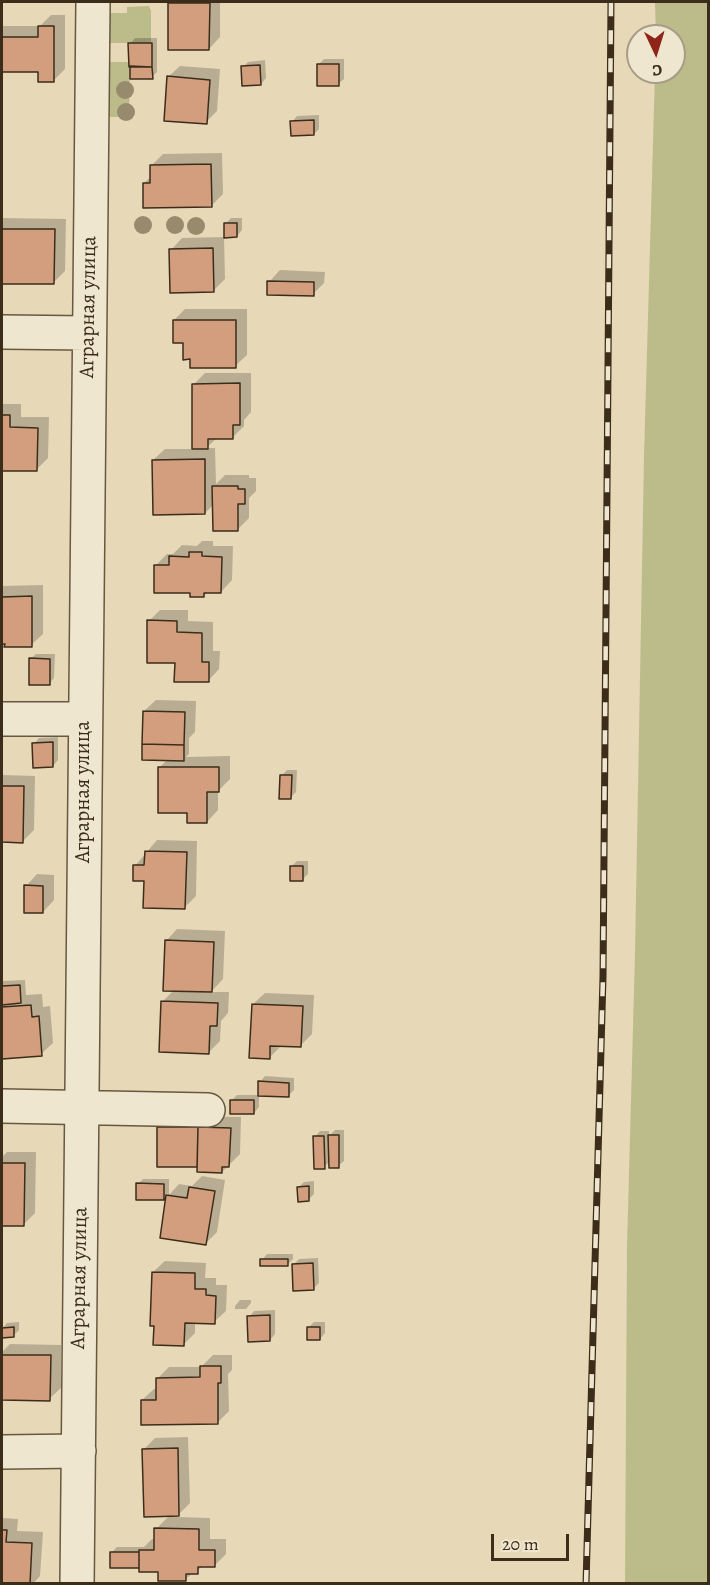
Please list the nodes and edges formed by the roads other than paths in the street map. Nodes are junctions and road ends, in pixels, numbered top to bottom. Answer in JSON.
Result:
{"nodes":[{"id":1,"x":93,"y":2,"type":"edge"},
{"id":2,"x":2,"y":332,"type":"edge"},
{"id":3,"x":88,"y":333,"type":"junction"},
{"id":4,"x":2,"y":719,"type":"edge"},
{"id":5,"x":84,"y":719,"type":"junction"},
{"id":6,"x":2,"y":1106,"type":"edge"},
{"id":7,"x":82,"y":1108,"type":"junction"},
{"id":8,"x":208,"y":1110,"type":"dead end"},
{"id":9,"x":79,"y":1451,"type":"junction"},
{"id":10,"x":2,"y":1452,"type":"edge"},
{"id":11,"x":77,"y":1584,"type":"edge"}],
"edges":[{"from":1,"to":3,"type":"street","name":"Аграрная улица"},
{"from":2,"to":3,"type":"street"},
{"from":3,"to":5,"type":"street","name":"Аграрная улица"},
{"from":4,"to":5,"type":"street"},
{"from":5,"to":7,"type":"street","name":"Аграрная улица"},
{"from":6,"to":7,"type":"street"},
{"from":7,"to":8,"type":"street"},
{"from":7,"to":9,"type":"street","name":"Аграрная улица"},
{"from":9,"to":10,"type":"street"},
{"from":9,"to":11,"type":"street","name":"Аграрная улица"}]}
